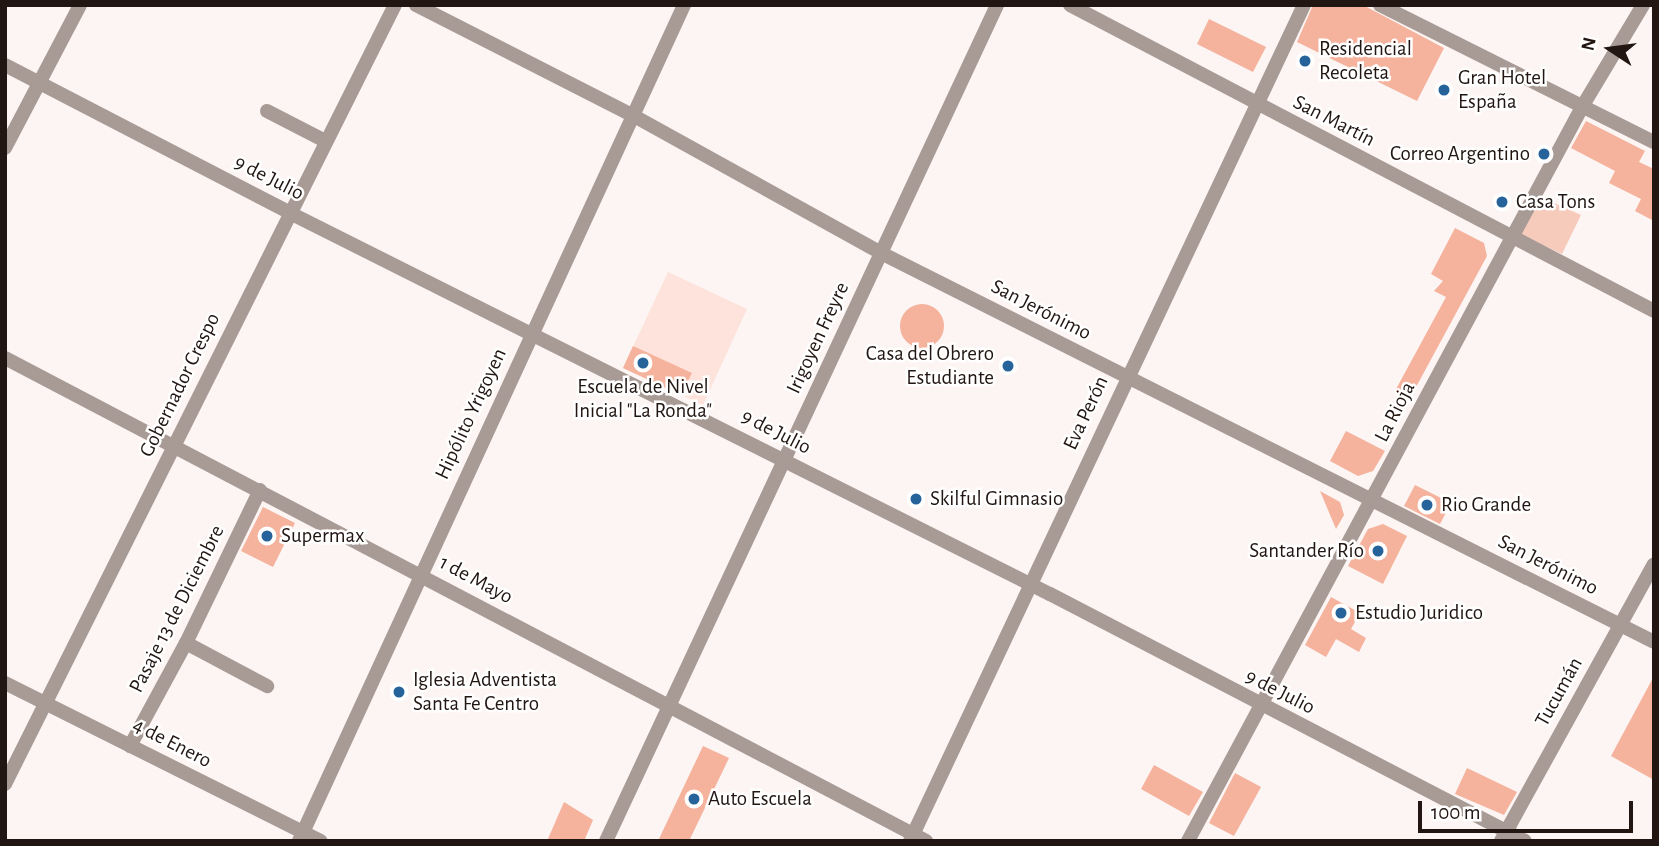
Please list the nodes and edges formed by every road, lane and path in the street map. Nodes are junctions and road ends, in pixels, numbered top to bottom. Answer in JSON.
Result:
{"nodes":[{"id":1,"x":80,"y":5,"type":"edge"},
{"id":2,"x":395,"y":5,"type":"edge"},
{"id":3,"x":416,"y":5,"type":"edge"},
{"id":4,"x":684,"y":5,"type":"edge"},
{"id":5,"x":997,"y":5,"type":"edge"},
{"id":6,"x":1070,"y":5,"type":"edge"},
{"id":7,"x":1304,"y":5,"type":"edge"},
{"id":8,"x":1380,"y":5,"type":"edge"},
{"id":9,"x":1643,"y":5,"type":"edge"},
{"id":10,"x":5,"y":65,"type":"edge"},
{"id":11,"x":39,"y":82,"type":"junction"},
{"id":12,"x":1259,"y":105,"type":"junction"},
{"id":13,"x":1582,"y":107,"type":"junction"},
{"id":14,"x":267,"y":111,"type":"dead end"},
{"id":15,"x":634,"y":116,"type":"junction"},
{"id":16,"x":325,"y":141,"type":"junction"},
{"id":17,"x":1654,"y":142,"type":"edge"},
{"id":18,"x":5,"y":148,"type":"edge"},
{"id":19,"x":288,"y":212,"type":"junction"},
{"id":20,"x":1513,"y":237,"type":"junction"},
{"id":21,"x":881,"y":253,"type":"junction"},
{"id":22,"x":1654,"y":311,"type":"edge"},
{"id":23,"x":532,"y":332,"type":"junction"},
{"id":24,"x":5,"y":358,"type":"edge"},
{"id":25,"x":1127,"y":377,"type":"junction"},
{"id":26,"x":173,"y":446,"type":"junction"},
{"id":27,"x":784,"y":459,"type":"junction"},
{"id":28,"x":260,"y":490,"type":"junction"},
{"id":29,"x":1373,"y":499,"type":"junction"},
{"id":30,"x":1654,"y":564,"type":"edge"},
{"id":31,"x":421,"y":574,"type":"junction"},
{"id":32,"x":1029,"y":584,"type":"junction"},
{"id":33,"x":1619,"y":625,"type":"junction"},
{"id":34,"x":1654,"y":642,"type":"edge"},
{"id":35,"x":186,"y":643,"type":"junction"},
{"id":36,"x":5,"y":683,"type":"edge"},
{"id":37,"x":267,"y":686,"type":"dead end"},
{"id":38,"x":45,"y":703,"type":"junction"},
{"id":39,"x":1261,"y":706,"type":"junction"},
{"id":40,"x":668,"y":707,"type":"junction"},
{"id":41,"x":130,"y":746,"type":"junction"},
{"id":42,"x":5,"y":784,"type":"edge"},
{"id":43,"x":301,"y":836,"type":"edge"},
{"id":44,"x":1503,"y":836,"type":"edge"},
{"id":45,"x":916,"y":838,"type":"edge"},
{"id":46,"x":321,"y":841,"type":"edge"},
{"id":47,"x":606,"y":841,"type":"edge"},
{"id":48,"x":1188,"y":841,"type":"edge"},
{"id":49,"x":1525,"y":841,"type":"edge"}],
"edges":[{"from":1,"to":11,"type":"street"},
{"from":2,"to":16,"type":"street","name":"Gobernador Crespo"},
{"from":3,"to":15,"type":"street","name":"San Jerónimo"},
{"from":4,"to":15,"type":"street","name":"Hipólito Yrigoyen"},
{"from":5,"to":21,"type":"street","name":"Irigoyen Freyre"},
{"from":6,"to":12,"type":"street","name":"San Martín"},
{"from":7,"to":12,"type":"street","name":"Eva Perón"},
{"from":8,"to":13,"type":"street"},
{"from":9,"to":13,"type":"street","name":"La Rioja"},
{"from":10,"to":11,"type":"street","name":"9 de Julio"},
{"from":11,"to":18,"type":"street"},
{"from":11,"to":19,"type":"street","name":"9 de Julio"},
{"from":12,"to":20,"type":"street","name":"San Martín"},
{"from":12,"to":25,"type":"street","name":"Eva Perón"},
{"from":13,"to":17,"type":"street"},
{"from":13,"to":20,"type":"street","name":"La Rioja"},
{"from":14,"to":16,"type":"street"},
{"from":15,"to":21,"type":"street","name":"San Jerónimo"},
{"from":15,"to":23,"type":"street","name":"Hipólito Yrigoyen"},
{"from":16,"to":19,"type":"street","name":"Gobernador Crespo"},
{"from":19,"to":23,"type":"street","name":"9 de Julio"},
{"from":19,"to":26,"type":"street","name":"Gobernador Crespo"},
{"from":20,"to":22,"type":"street","name":"San Martín"},
{"from":20,"to":29,"type":"street","name":"La Rioja"},
{"from":21,"to":25,"type":"street","name":"San Jerónimo"},
{"from":21,"to":27,"type":"street","name":"Irigoyen Freyre"},
{"from":23,"to":27,"type":"street","name":"9 de Julio"},
{"from":23,"to":31,"type":"street","name":"Hipólito Yrigoyen"},
{"from":24,"to":26,"type":"street","name":"1 de Mayo"},
{"from":25,"to":29,"type":"street","name":"San Jerónimo"},
{"from":25,"to":32,"type":"street","name":"Eva Perón"},
{"from":26,"to":28,"type":"street","name":"1 de Mayo"},
{"from":26,"to":38,"type":"street","name":"Gobernador Crespo"},
{"from":27,"to":32,"type":"street","name":"9 de Julio"},
{"from":27,"to":40,"type":"street","name":"Irigoyen Freyre"},
{"from":28,"to":31,"type":"street","name":"1 de Mayo"},
{"from":28,"to":35,"type":"street","name":"Pasaje 13 de Diciembre"},
{"from":29,"to":33,"type":"street","name":"San Jerónimo"},
{"from":29,"to":39,"type":"street","name":"La Rioja"},
{"from":30,"to":33,"type":"street","name":"Tucumán"},
{"from":31,"to":40,"type":"street","name":"1 de Mayo"},
{"from":31,"to":43,"type":"street","name":"Hipólito Yrigoyen"},
{"from":32,"to":39,"type":"street","name":"9 de Julio"},
{"from":32,"to":45,"type":"street","name":"Eva Perón"},
{"from":33,"to":34,"type":"street","name":"San Jerónimo"},
{"from":33,"to":44,"type":"street","name":"Tucumán"},
{"from":35,"to":37,"type":"street"},
{"from":35,"to":41,"type":"street","name":"Pasaje 13 de Diciembre"},
{"from":36,"to":38,"type":"street","name":"4 de Enero"},
{"from":38,"to":41,"type":"street","name":"4 de Enero"},
{"from":38,"to":42,"type":"street","name":"Gobernador Crespo"},
{"from":39,"to":44,"type":"street","name":"9 de Julio"},
{"from":39,"to":48,"type":"street","name":"La Rioja"},
{"from":40,"to":45,"type":"street","name":"1 de Mayo"},
{"from":40,"to":47,"type":"street","name":"Irigoyen Freyre"},
{"from":41,"to":43,"type":"street","name":"4 de Enero"},
{"from":43,"to":46,"type":"street","name":"4 de Enero"},
{"from":44,"to":49,"type":"street","name":"9 de Julio"}]}
